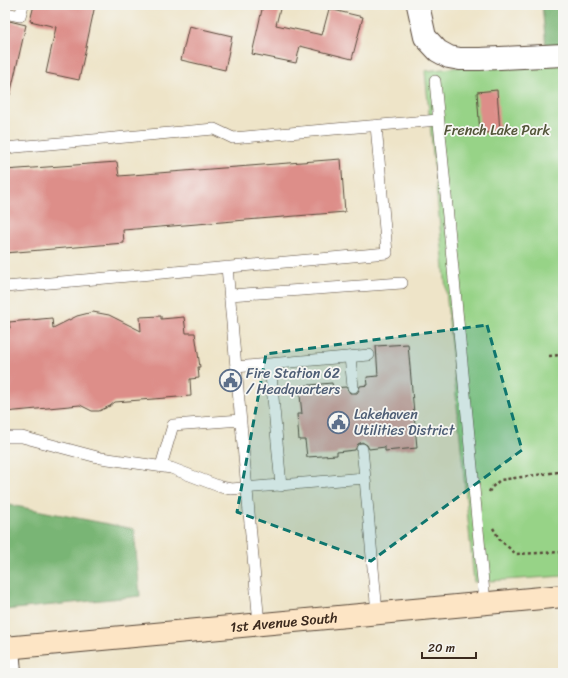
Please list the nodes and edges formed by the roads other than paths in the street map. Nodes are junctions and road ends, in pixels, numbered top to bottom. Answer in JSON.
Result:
{"nodes":[{"id":1,"x":22,"y":5,"type":"edge"},
{"id":2,"x":418,"y":5,"type":"edge"},
{"id":3,"x":5,"y":13,"type":"edge"},
{"id":4,"x":563,"y":55,"type":"edge"},
{"id":5,"x":435,"y":81,"type":"dead end"},
{"id":6,"x":438,"y":120,"type":"junction"},
{"id":7,"x":376,"y":125,"type":"junction"},
{"id":8,"x":5,"y":148,"type":"edge"},
{"id":9,"x":227,"y":267,"type":"junction"},
{"id":10,"x":402,"y":283,"type":"dead end"},
{"id":11,"x":5,"y":287,"type":"edge"},
{"id":12,"x":230,"y":295,"type":"junction"},
{"id":13,"x":369,"y":355,"type":"dead end"},
{"id":14,"x":350,"y":357,"type":"junction"},
{"id":15,"x":270,"y":364,"type":"junction"},
{"id":16,"x":236,"y":367,"type":"junction"},
{"id":17,"x":353,"y":387,"type":"dead end"},
{"id":18,"x":241,"y":420,"type":"junction"},
{"id":19,"x":5,"y":437,"type":"edge"},
{"id":20,"x":362,"y":449,"type":"dead end"},
{"id":21,"x":161,"y":466,"type":"junction"},
{"id":22,"x":365,"y":478,"type":"junction"},
{"id":23,"x":281,"y":486,"type":"junction"},
{"id":24,"x":247,"y":489,"type":"junction"},
{"id":25,"x":563,"y":596,"type":"edge"},
{"id":26,"x":485,"y":603,"type":"junction"},
{"id":27,"x":377,"y":613,"type":"junction"},
{"id":28,"x":260,"y":624,"type":"junction"},
{"id":29,"x":6,"y":648,"type":"edge"},
{"id":30,"x":10,"y":673,"type":"edge"}],
"edges":[{"from":1,"to":3,"type":"lane"},
{"from":2,"to":4,"type":"street"},
{"from":5,"to":6,"type":"lane"},
{"from":6,"to":7,"type":"lane"},
{"from":6,"to":26,"type":"lane"},
{"from":7,"to":8,"type":"lane"},
{"from":7,"to":9,"type":"lane"},
{"from":9,"to":11,"type":"lane"},
{"from":9,"to":12,"type":"lane"},
{"from":10,"to":12,"type":"lane"},
{"from":12,"to":16,"type":"lane"},
{"from":13,"to":14,"type":"lane"},
{"from":14,"to":15,"type":"lane"},
{"from":14,"to":17,"type":"lane"},
{"from":15,"to":16,"type":"lane"},
{"from":15,"to":23,"type":"lane"},
{"from":16,"to":18,"type":"lane"},
{"from":18,"to":21,"type":"lane"},
{"from":18,"to":24,"type":"lane"},
{"from":19,"to":21,"type":"lane"},
{"from":20,"to":22,"type":"lane"},
{"from":21,"to":24,"type":"lane"},
{"from":22,"to":23,"type":"lane"},
{"from":22,"to":27,"type":"lane"},
{"from":23,"to":24,"type":"lane"},
{"from":24,"to":28,"type":"lane"},
{"from":25,"to":26,"type":"main road","name":"1st Avenue South"},
{"from":26,"to":27,"type":"main road","name":"1st Avenue South"},
{"from":27,"to":28,"type":"main road","name":"1st Avenue South"},
{"from":28,"to":29,"type":"main road","name":"1st Avenue South"},
{"from":29,"to":30,"type":"street"}]}
